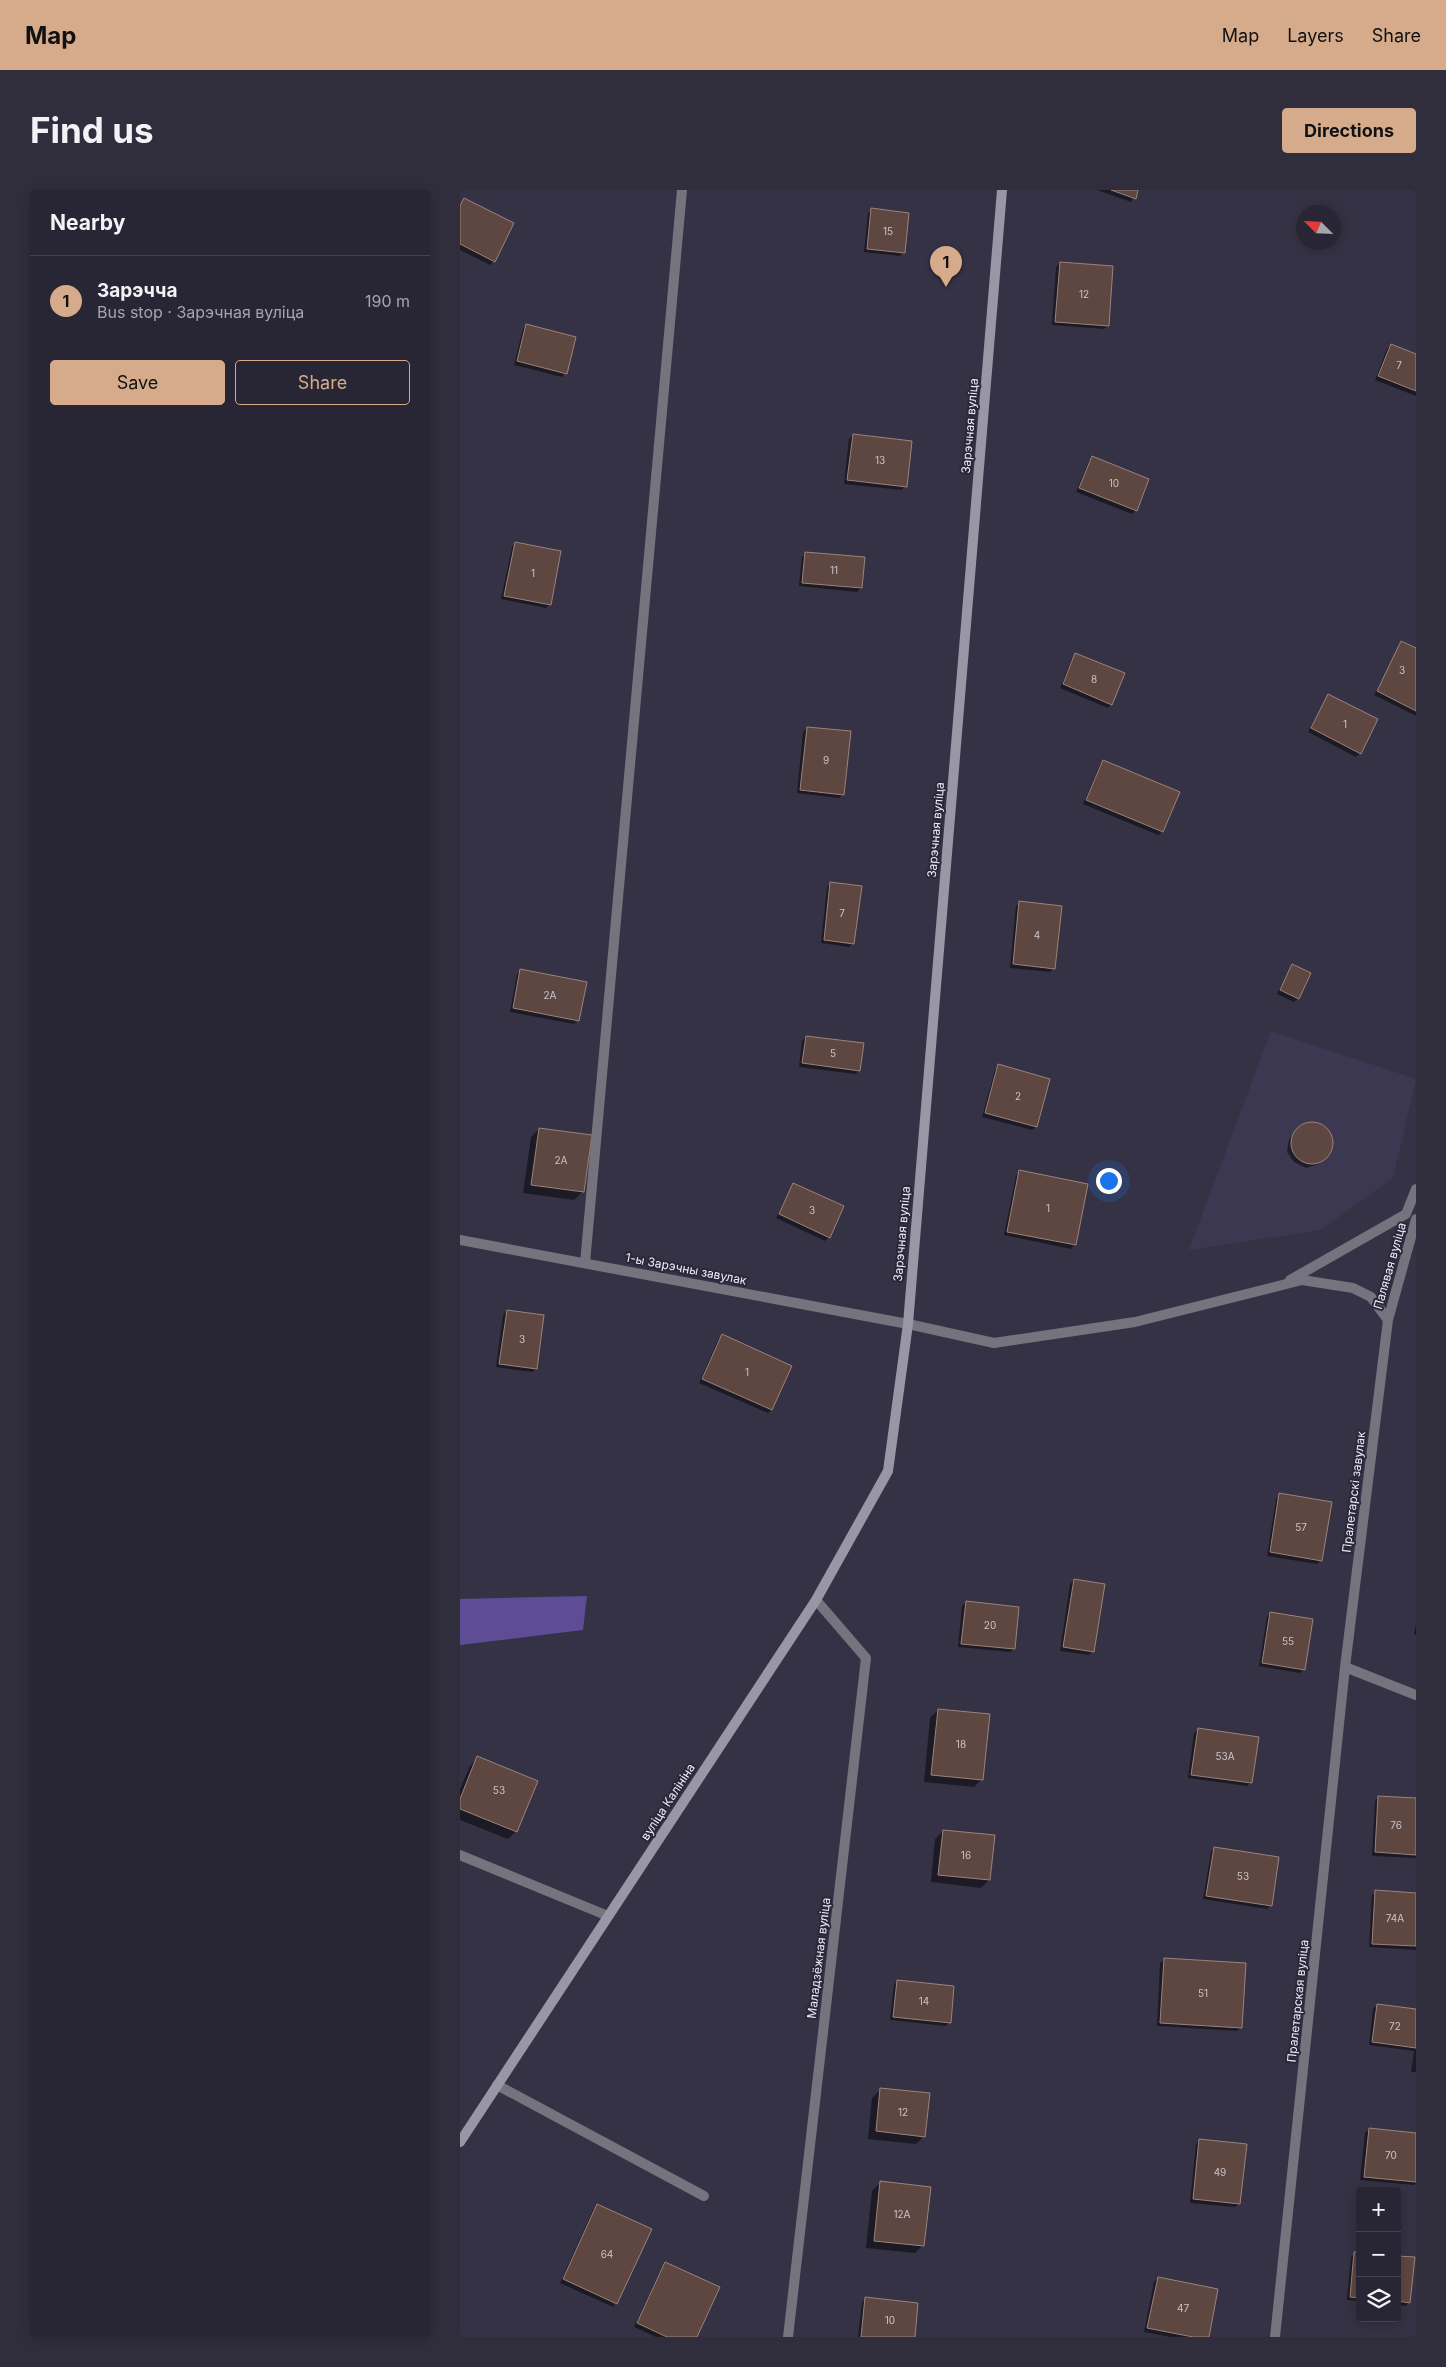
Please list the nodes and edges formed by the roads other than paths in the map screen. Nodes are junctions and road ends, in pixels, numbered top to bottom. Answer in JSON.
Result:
{"nodes":[{"id":1,"x":682,"y":190,"type":"edge"},
{"id":2,"x":1002,"y":190,"type":"edge"},
{"id":3,"x":1416,"y":1189,"type":"edge"},
{"id":4,"x":1416,"y":1219,"type":"edge"},
{"id":5,"x":460,"y":1240,"type":"edge"},
{"id":6,"x":585,"y":1263,"type":"junction"},
{"id":7,"x":1285,"y":1283,"type":"junction"},
{"id":8,"x":1388,"y":1320,"type":"junction"},
{"id":9,"x":908,"y":1324,"type":"junction"},
{"id":10,"x":888,"y":1472,"type":"joint"},
{"id":11,"x":816,"y":1600,"type":"junction"},
{"id":12,"x":1345,"y":1667,"type":"junction"},
{"id":13,"x":1416,"y":1695,"type":"edge"},
{"id":14,"x":460,"y":1855,"type":"edge"},
{"id":15,"x":608,"y":1916,"type":"junction"},
{"id":16,"x":497,"y":2085,"type":"junction"},
{"id":17,"x":460,"y":2142,"type":"edge"},
{"id":18,"x":704,"y":2196,"type":"dead end"},
{"id":19,"x":788,"y":2337,"type":"edge"},
{"id":20,"x":1275,"y":2337,"type":"edge"}],
"edges":[{"from":1,"to":6,"type":"street"},
{"from":2,"to":9,"type":"main road","name":"Зарэчная вуліца"},
{"from":3,"to":7,"type":"street"},
{"from":4,"to":8,"type":"street","name":"Палявая вуліца"},
{"from":5,"to":6,"type":"street","name":"1-ы Зарэчны завулак"},
{"from":6,"to":9,"type":"street","name":"1-ы Зарэчны завулак"},
{"from":7,"to":8,"type":"street"},
{"from":7,"to":9,"type":"street","name":"1-ы Зарэчны завулак"},
{"from":8,"to":12,"type":"street","name":"Пралетарскі завулак"},
{"from":9,"to":10,"type":"main road","name":"Зарэчная вуліца"},
{"from":10,"to":11,"type":"main road","name":"вуліца Калініна"},
{"from":11,"to":15,"type":"main road","name":"вуліца Калініна"},
{"from":11,"to":19,"type":"street","name":"Маладзёжная вуліца"},
{"from":12,"to":13,"type":"street"},
{"from":12,"to":20,"type":"street","name":"Пралетарская вуліца"},
{"from":14,"to":15,"type":"street"},
{"from":15,"to":16,"type":"main road","name":"вуліца Калініна"},
{"from":16,"to":17,"type":"main road","name":"вуліца Калініна"},
{"from":16,"to":18,"type":"street"}]}
